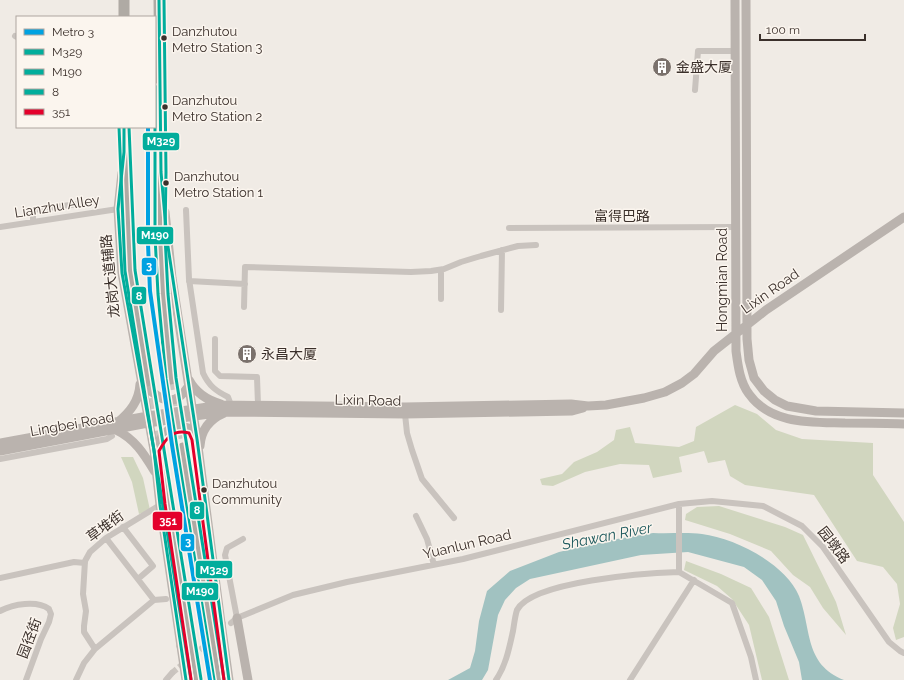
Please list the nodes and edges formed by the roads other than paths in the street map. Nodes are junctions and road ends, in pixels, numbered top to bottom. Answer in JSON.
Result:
{"nodes":[{"id":1,"x":124,"y":0,"type":"edge"},
{"id":2,"x":159,"y":0,"type":"edge"},
{"id":3,"x":735,"y":0,"type":"edge"},
{"id":4,"x":746,"y":0,"type":"edge"},
{"id":5,"x":124,"y":16,"type":"edge"},
{"id":6,"x":735,"y":51,"type":"junction"},
{"id":7,"x":695,"y":90,"type":"dead end"},
{"id":8,"x":124,"y":128,"type":"edge"},
{"id":9,"x":124,"y":152,"type":"junction"},
{"id":10,"x":161,"y":172,"type":"junction"},
{"id":11,"x":85,"y":203,"type":"dead end"},
{"id":12,"x":118,"y":209,"type":"junction"},
{"id":13,"x":186,"y":210,"type":"dead end"},
{"id":14,"x":904,"y":217,"type":"edge"},
{"id":15,"x":33,"y":222,"type":"junction"},
{"id":16,"x":0,"y":227,"type":"edge"},
{"id":17,"x":735,"y":227,"type":"junction"},
{"id":18,"x":509,"y":228,"type":"dead end"},
{"id":19,"x":536,"y":245,"type":"dead end"},
{"id":20,"x":502,"y":250,"type":"junction"},
{"id":21,"x":440,"y":270,"type":"junction"},
{"id":22,"x":189,"y":281,"type":"junction"},
{"id":23,"x":245,"y":284,"type":"junction"},
{"id":24,"x":441,"y":298,"type":"dead end"},
{"id":25,"x":244,"y":307,"type":"dead end"},
{"id":26,"x":501,"y":310,"type":"dead end"},
{"id":27,"x":747,"y":325,"type":"junction"},
{"id":28,"x":736,"y":334,"type":"junction"},
{"id":29,"x":215,"y":339,"type":"dead end"},
{"id":30,"x":185,"y":367,"type":"junction"},
{"id":31,"x":171,"y":379,"type":"tunnel mouth"},
{"id":32,"x":143,"y":381,"type":"junction"},
{"id":33,"x":188,"y":387,"type":"junction"},
{"id":34,"x":258,"y":405,"type":"junction"},
{"id":35,"x":228,"y":407,"type":"junction"},
{"id":36,"x":512,"y":409,"type":"junction"},
{"id":37,"x":362,"y":411,"type":"junction"},
{"id":38,"x":192,"y":413,"type":"junction"},
{"id":39,"x":904,"y":413,"type":"edge"},
{"id":40,"x":405,"y":414,"type":"junction"},
{"id":41,"x":148,"y":420,"type":"junction"},
{"id":42,"x":904,"y":424,"type":"edge"},
{"id":43,"x":115,"y":430,"type":"junction"},
{"id":44,"x":197,"y":439,"type":"junction"},
{"id":45,"x":0,"y":443,"type":"edge"},
{"id":46,"x":14,"y":445,"type":"junction"},
{"id":47,"x":183,"y":448,"type":"tunnel mouth"},
{"id":48,"x":0,"y":451,"type":"edge"},
{"id":49,"x":156,"y":452,"type":"junction"},
{"id":50,"x":199,"y":455,"type":"junction"},
{"id":51,"x":0,"y":459,"type":"edge"},
{"id":52,"x":156,"y":476,"type":"junction"},
{"id":53,"x":679,"y":504,"type":"junction"},
{"id":54,"x":160,"y":505,"type":"junction"},
{"id":55,"x":416,"y":516,"type":"dead end"},
{"id":56,"x":454,"y":518,"type":"dead end"},
{"id":57,"x":124,"y":527,"type":"junction"},
{"id":58,"x":106,"y":538,"type":"junction"},
{"id":59,"x":244,"y":539,"type":"dead end"},
{"id":60,"x":85,"y":563,"type":"junction"},
{"id":61,"x":434,"y":565,"type":"junction"},
{"id":62,"x":679,"y":572,"type":"junction"},
{"id":63,"x":0,"y":578,"type":"edge"},
{"id":64,"x":138,"y":579,"type":"junction"},
{"id":65,"x":694,"y":580,"type":"junction"},
{"id":66,"x":166,"y":599,"type":"dead end"},
{"id":67,"x":154,"y":600,"type":"junction"},
{"id":68,"x":0,"y":611,"type":"edge"},
{"id":69,"x":234,"y":621,"type":"junction"},
{"id":70,"x":216,"y":625,"type":"junction"},
{"id":71,"x":186,"y":644,"type":"junction"},
{"id":72,"x":95,"y":648,"type":"junction"},
{"id":73,"x":904,"y":653,"type":"edge"},
{"id":74,"x":172,"y":673,"type":"tunnel mouth"},
{"id":75,"x":26,"y":680,"type":"edge"},
{"id":76,"x":76,"y":680,"type":"edge"},
{"id":77,"x":166,"y":680,"type":"edge"},
{"id":78,"x":186,"y":680,"type":"edge"},
{"id":79,"x":196,"y":680,"type":"edge"},
{"id":80,"x":219,"y":680,"type":"edge"},
{"id":81,"x":230,"y":680,"type":"edge"},
{"id":82,"x":248,"y":680,"type":"edge"},
{"id":83,"x":496,"y":680,"type":"edge"},
{"id":84,"x":630,"y":680,"type":"edge"},
{"id":85,"x":756,"y":680,"type":"edge"}],
"edges":[{"from":1,"to":5,"type":"highway"},
{"from":2,"to":10,"type":"highway"},
{"from":3,"to":6,"type":"main road","name":"Hongmian Road"},
{"from":4,"to":27,"type":"main road","name":"Hongmian Road"},
{"from":6,"to":7,"type":"street"},
{"from":6,"to":17,"type":"main road","name":"Hongmian Road"},
{"from":8,"to":9,"type":"highway"},
{"from":9,"to":12,"type":"main road","name":"龙岗大道辅路"},
{"from":9,"to":32,"type":"highway"},
{"from":10,"to":30,"type":"main road"},
{"from":10,"to":31,"type":"highway"},
{"from":11,"to":15,"type":"street"},
{"from":12,"to":15,"type":"street","name":"Lianzhu Alley"},
{"from":12,"to":32,"type":"main road","name":"龙岗大道辅路"},
{"from":13,"to":22,"type":"street"},
{"from":14,"to":27,"type":"main road","name":"Lixin Road"},
{"from":15,"to":16,"type":"street","name":"Lianzhu Alley"},
{"from":17,"to":18,"type":"street","name":"富得巴路"},
{"from":17,"to":28,"type":"main road","name":"Hongmian Road"},
{"from":19,"to":20,"type":"street"},
{"from":20,"to":21,"type":"street"},
{"from":20,"to":26,"type":"street"},
{"from":21,"to":23,"type":"street"},
{"from":21,"to":24,"type":"street"},
{"from":22,"to":23,"type":"street"},
{"from":22,"to":35,"type":"street"},
{"from":23,"to":25,"type":"street"},
{"from":27,"to":28,"type":"main road","name":"Lixin Road"},
{"from":27,"to":39,"type":"main road","name":"Hongmian Road"},
{"from":28,"to":36,"type":"main road","name":"Lixin Road"},
{"from":28,"to":42,"type":"main road","name":"Hongmian Road"},
{"from":29,"to":34,"type":"street"},
{"from":30,"to":33,"type":"main road"},
{"from":30,"to":35,"type":"main road"},
{"from":32,"to":33,"type":"main road"},
{"from":32,"to":41,"type":"main road","name":"龙岗大道辅路"},
{"from":32,"to":43,"type":"main road"},
{"from":33,"to":38,"type":"main road"},
{"from":34,"to":35,"type":"main road","name":"Lixin Road"},
{"from":34,"to":37,"type":"main road","name":"Lixin Road"},
{"from":35,"to":37,"type":"main road","name":"Lixin Road"},
{"from":35,"to":38,"type":"main road","name":"Lixin Road"},
{"from":35,"to":50,"type":"main road"},
{"from":36,"to":37,"type":"main road","name":"Lixin Road"},
{"from":36,"to":40,"type":"main road","name":"Lixin Road"},
{"from":37,"to":40,"type":"main road","name":"Lixin Road"},
{"from":38,"to":41,"type":"main road","name":"Lixin Road"},
{"from":38,"to":44,"type":"main road"},
{"from":40,"to":56,"type":"street"},
{"from":41,"to":43,"type":"main road","name":"Lingbei Road"},
{"from":41,"to":49,"type":"main road","name":"龙岗大道辅路"},
{"from":43,"to":46,"type":"main road","name":"Lingbei Road"},
{"from":43,"to":51,"type":"street"},
{"from":43,"to":52,"type":"main road"},
{"from":44,"to":49,"type":"main road"},
{"from":44,"to":50,"type":"main road"},
{"from":45,"to":46,"type":"main road","name":"Lingbei Road"},
{"from":46,"to":48,"type":"main road","name":"Lingbei Road"},
{"from":47,"to":70,"type":"highway"},
{"from":49,"to":52,"type":"main road","name":"龙岗大道辅路"},
{"from":49,"to":71,"type":"highway"},
{"from":50,"to":70,"type":"main road"},
{"from":52,"to":54,"type":"main road","name":"龙岗大道辅路"},
{"from":53,"to":61,"type":"street","name":"Yuanlun Road"},
{"from":53,"to":62,"type":"street"},
{"from":53,"to":73,"type":"street","name":"Yuanlun Road"},
{"from":54,"to":57,"type":"street","name":"草堆街"},
{"from":54,"to":71,"type":"main road","name":"龙岗大道辅路"},
{"from":55,"to":61,"type":"street"},
{"from":57,"to":58,"type":"street","name":"草堆街"},
{"from":57,"to":64,"type":"street"},
{"from":58,"to":60,"type":"street","name":"草堆街"},
{"from":58,"to":64,"type":"street"},
{"from":59,"to":69,"type":"street"},
{"from":60,"to":63,"type":"street"},
{"from":60,"to":72,"type":"street","name":"草堆街"},
{"from":61,"to":69,"type":"street","name":"Yuanlun Road"},
{"from":62,"to":65,"type":"street"},
{"from":62,"to":83,"type":"street"},
{"from":64,"to":67,"type":"street"},
{"from":65,"to":84,"type":"street"},
{"from":65,"to":85,"type":"street"},
{"from":66,"to":67,"type":"street"},
{"from":67,"to":72,"type":"street"},
{"from":68,"to":75,"type":"street","name":"园径街"},
{"from":69,"to":82,"type":"main road"},
{"from":70,"to":80,"type":"highway","bridge":true},
{"from":70,"to":81,"type":"main road","bridge":true},
{"from":71,"to":78,"type":"main road","name":"龙岗大道辅路","bridge":true},
{"from":71,"to":79,"type":"highway","bridge":true},
{"from":72,"to":76,"type":"street"},
{"from":74,"to":77,"type":"street"}]}
